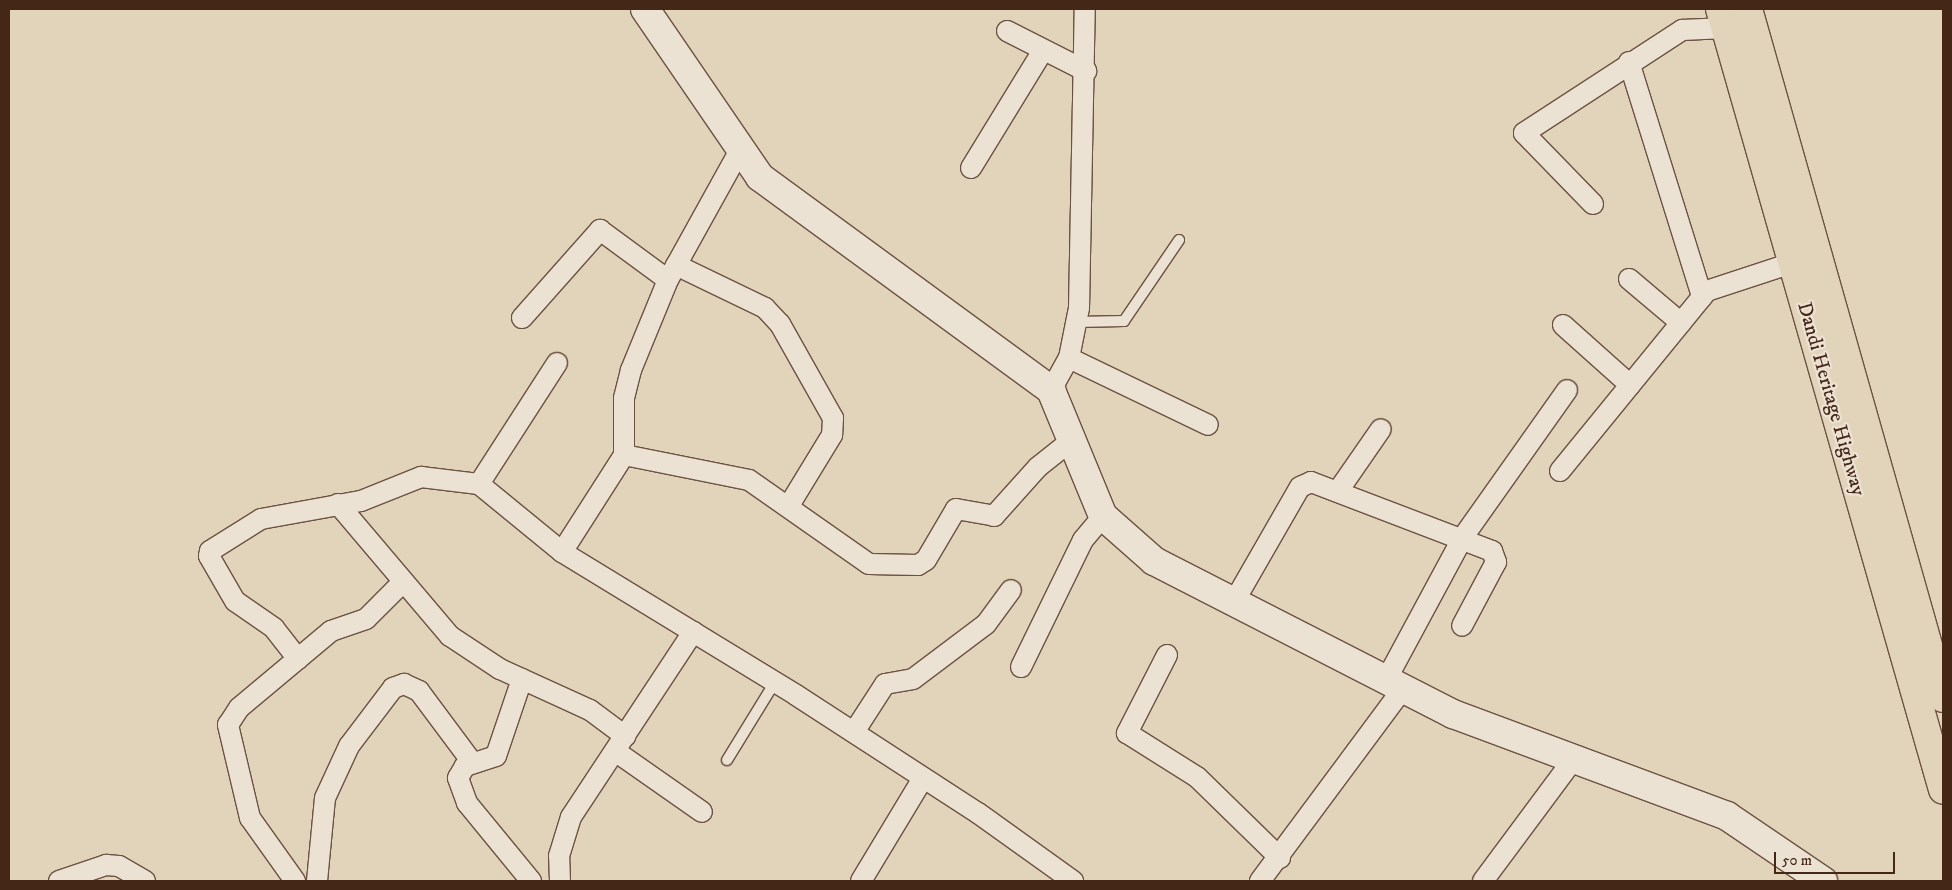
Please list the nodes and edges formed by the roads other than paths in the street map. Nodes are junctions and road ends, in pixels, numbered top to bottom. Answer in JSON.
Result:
{"nodes":[{"id":1,"x":645,"y":9,"type":"edge"},
{"id":2,"x":1085,"y":9,"type":"edge"},
{"id":3,"x":1748,"y":9,"type":"edge"},
{"id":4,"x":1723,"y":18,"type":"edge"},
{"id":5,"x":1007,"y":31,"type":"dead end"},
{"id":6,"x":1042,"y":52,"type":"junction"},
{"id":7,"x":1629,"y":62,"type":"junction"},
{"id":8,"x":1086,"y":71,"type":"junction"},
{"id":9,"x":740,"y":150,"type":"junction"},
{"id":10,"x":971,"y":168,"type":"dead end"},
{"id":11,"x":1594,"y":204,"type":"dead end"},
{"id":12,"x":1180,"y":240,"type":"dead end"},
{"id":13,"x":1792,"y":264,"type":"junction"},
{"id":14,"x":672,"y":272,"type":"junction"},
{"id":15,"x":1629,"y":279,"type":"dead end"},
{"id":16,"x":1702,"y":297,"type":"junction"},
{"id":17,"x":522,"y":318,"type":"dead end"},
{"id":18,"x":1076,"y":322,"type":"junction"},
{"id":19,"x":1681,"y":324,"type":"junction"},
{"id":20,"x":1563,"y":325,"type":"dead end"},
{"id":21,"x":1068,"y":358,"type":"junction"},
{"id":22,"x":557,"y":363,"type":"dead end"},
{"id":23,"x":1630,"y":385,"type":"junction"},
{"id":24,"x":1051,"y":390,"type":"junction"},
{"id":25,"x":1567,"y":390,"type":"dead end"},
{"id":26,"x":1208,"y":425,"type":"dead end"},
{"id":27,"x":1381,"y":429,"type":"dead end"},
{"id":28,"x":1072,"y":440,"type":"junction"},
{"id":29,"x":624,"y":455,"type":"junction"},
{"id":30,"x":1560,"y":471,"type":"dead end"},
{"id":31,"x":479,"y":484,"type":"junction"},
{"id":32,"x":1338,"y":491,"type":"junction"},
{"id":33,"x":338,"y":504,"type":"junction"},
{"id":34,"x":788,"y":507,"type":"junction"},
{"id":35,"x":1103,"y":516,"type":"junction"},
{"id":36,"x":1463,"y":537,"type":"junction"},
{"id":37,"x":562,"y":552,"type":"junction"},
{"id":38,"x":402,"y":583,"type":"junction"},
{"id":39,"x":1011,"y":590,"type":"dead end"},
{"id":40,"x":1235,"y":600,"type":"junction"},
{"id":41,"x":1462,"y":626,"type":"dead end"},
{"id":42,"x":693,"y":632,"type":"junction"},
{"id":43,"x":1168,"y":655,"type":"dead end"},
{"id":44,"x":298,"y":659,"type":"junction"},
{"id":45,"x":1021,"y":667,"type":"dead end"},
{"id":46,"x":522,"y":679,"type":"junction"},
{"id":47,"x":775,"y":682,"type":"junction"},
{"id":48,"x":1393,"y":686,"type":"junction"},
{"id":49,"x":1943,"y":698,"type":"edge"},
{"id":50,"x":854,"y":732,"type":"junction"},
{"id":51,"x":620,"y":743,"type":"junction"},
{"id":52,"x":727,"y":760,"type":"dead end"},
{"id":53,"x":1573,"y":760,"type":"junction"},
{"id":54,"x":472,"y":762,"type":"junction"},
{"id":55,"x":922,"y":780,"type":"junction"},
{"id":56,"x":1943,"y":790,"type":"edge"},
{"id":57,"x":702,"y":812,"type":"dead end"},
{"id":58,"x":1280,"y":858,"type":"junction"},
{"id":59,"x":59,"y":881,"type":"edge"},
{"id":60,"x":146,"y":881,"type":"edge"},
{"id":61,"x":295,"y":881,"type":"edge"},
{"id":62,"x":317,"y":881,"type":"edge"},
{"id":63,"x":531,"y":881,"type":"edge"},
{"id":64,"x":560,"y":881,"type":"edge"},
{"id":65,"x":862,"y":881,"type":"edge"},
{"id":66,"x":1073,"y":881,"type":"edge"},
{"id":67,"x":1260,"y":881,"type":"edge"},
{"id":68,"x":1483,"y":881,"type":"edge"},
{"id":69,"x":1823,"y":881,"type":"edge"}],
"edges":[{"from":1,"to":9,"type":"street"},
{"from":2,"to":8,"type":"street"},
{"from":3,"to":49,"type":"highway","name":"Dandi Heritage Highway"},
{"from":4,"to":7,"type":"street"},
{"from":4,"to":13,"type":"highway","name":"Dandi Heritage Highway"},
{"from":5,"to":6,"type":"street"},
{"from":6,"to":8,"type":"street"},
{"from":6,"to":10,"type":"street"},
{"from":7,"to":11,"type":"street"},
{"from":7,"to":16,"type":"street"},
{"from":8,"to":18,"type":"street"},
{"from":9,"to":14,"type":"street"},
{"from":9,"to":24,"type":"street"},
{"from":12,"to":18,"type":"lane"},
{"from":13,"to":16,"type":"street"},
{"from":13,"to":56,"type":"highway","name":"Dandi Heritage Highway"},
{"from":14,"to":17,"type":"street"},
{"from":14,"to":29,"type":"street"},
{"from":14,"to":34,"type":"street"},
{"from":15,"to":19,"type":"street"},
{"from":16,"to":19,"type":"street"},
{"from":18,"to":21,"type":"street"},
{"from":19,"to":23,"type":"street"},
{"from":20,"to":23,"type":"street"},
{"from":21,"to":24,"type":"street"},
{"from":21,"to":26,"type":"street"},
{"from":22,"to":31,"type":"street"},
{"from":23,"to":30,"type":"street"},
{"from":24,"to":28,"type":"street"},
{"from":25,"to":36,"type":"street"},
{"from":27,"to":32,"type":"street"},
{"from":28,"to":34,"type":"street"},
{"from":28,"to":35,"type":"street"},
{"from":29,"to":34,"type":"street"},
{"from":29,"to":37,"type":"street"},
{"from":31,"to":33,"type":"street"},
{"from":31,"to":37,"type":"street"},
{"from":32,"to":36,"type":"street"},
{"from":32,"to":40,"type":"street"},
{"from":33,"to":38,"type":"street"},
{"from":33,"to":44,"type":"street"},
{"from":35,"to":40,"type":"street"},
{"from":35,"to":45,"type":"street"},
{"from":36,"to":41,"type":"street"},
{"from":36,"to":48,"type":"street"},
{"from":37,"to":42,"type":"street"},
{"from":38,"to":44,"type":"street"},
{"from":38,"to":46,"type":"street"},
{"from":39,"to":50,"type":"street"},
{"from":40,"to":48,"type":"street"},
{"from":42,"to":47,"type":"street"},
{"from":42,"to":51,"type":"street"},
{"from":43,"to":58,"type":"street"},
{"from":44,"to":61,"type":"street"},
{"from":46,"to":51,"type":"street"},
{"from":46,"to":54,"type":"street"},
{"from":47,"to":50,"type":"street"},
{"from":47,"to":52,"type":"lane"},
{"from":48,"to":53,"type":"street"},
{"from":48,"to":58,"type":"street"},
{"from":50,"to":55,"type":"street"},
{"from":51,"to":57,"type":"street"},
{"from":51,"to":64,"type":"street"},
{"from":53,"to":68,"type":"street"},
{"from":53,"to":69,"type":"street"},
{"from":54,"to":62,"type":"street"},
{"from":54,"to":63,"type":"street"},
{"from":55,"to":65,"type":"street"},
{"from":55,"to":66,"type":"street"},
{"from":58,"to":67,"type":"street"},
{"from":59,"to":60,"type":"street"}]}
